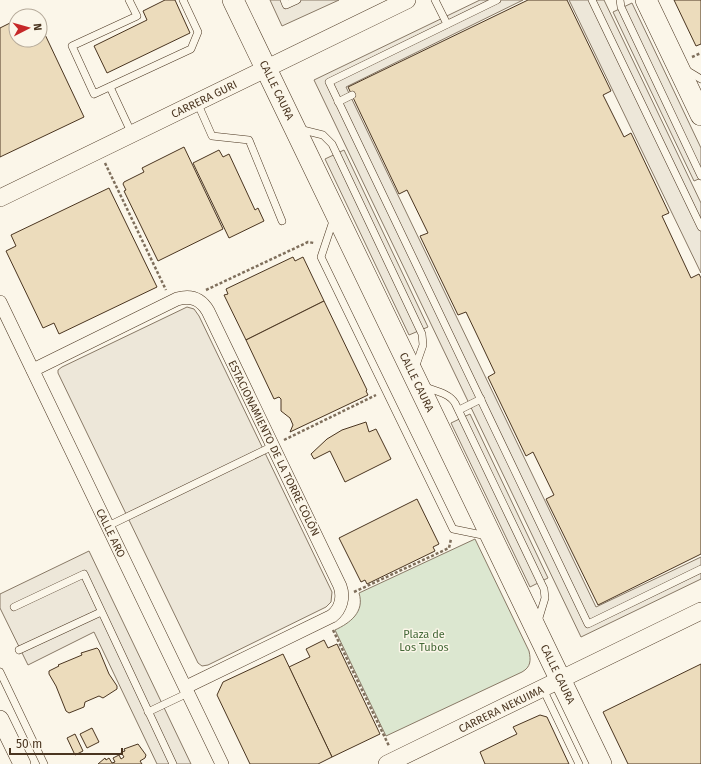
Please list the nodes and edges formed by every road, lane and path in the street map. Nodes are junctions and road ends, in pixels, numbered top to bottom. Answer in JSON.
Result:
{"nodes":[{"id":1,"x":129,"y":0,"type":"edge"},
{"id":2,"x":183,"y":0,"type":"edge"},
{"id":3,"x":284,"y":0,"type":"edge"},
{"id":4,"x":297,"y":0,"type":"edge"},
{"id":5,"x":407,"y":0,"type":"edge"},
{"id":6,"x":435,"y":0,"type":"edge"},
{"id":7,"x":497,"y":0,"type":"edge"},
{"id":8,"x":592,"y":0,"type":"edge"},
{"id":9,"x":620,"y":0,"type":"edge"},
{"id":10,"x":646,"y":0,"type":"edge"},
{"id":11,"x":238,"y":4,"type":"edge"},
{"id":12,"x":447,"y":24,"type":"junction"},
{"id":13,"x":677,"y":64,"type":"junction"},
{"id":14,"x":266,"y":69,"type":"junction"},
{"id":15,"x":701,"y":79,"type":"edge"},
{"id":16,"x":110,"y":87,"type":"junction"},
{"id":17,"x":352,"y":95,"type":"dead end"},
{"id":18,"x":197,"y":102,"type":"junction"},
{"id":19,"x":338,"y":102,"type":"junction"},
{"id":20,"x":701,"y":114,"type":"edge"},
{"id":21,"x":295,"y":128,"type":"junction"},
{"id":22,"x":132,"y":134,"type":"junction"},
{"id":23,"x":99,"y":150,"type":"junction"},
{"id":24,"x":701,"y":176,"type":"edge"},
{"id":25,"x":0,"y":198,"type":"edge"},
{"id":26,"x":335,"y":212,"type":"junction"},
{"id":27,"x":282,"y":221,"type":"dead end"},
{"id":28,"x":701,"y":227,"type":"edge"},
{"id":29,"x":325,"y":246,"type":"junction"},
{"id":30,"x":200,"y":300,"type":"junction"},
{"id":31,"x":0,"y":302,"type":"edge"},
{"id":32,"x":172,"y":302,"type":"junction"},
{"id":33,"x":33,"y":370,"type":"junction"},
{"id":34,"x":416,"y":379,"type":"junction"},
{"id":35,"x":386,"y":390,"type":"junction"},
{"id":36,"x":481,"y":399,"type":"junction"},
{"id":37,"x":459,"y":410,"type":"junction"},
{"id":38,"x":273,"y":446,"type":"junction"},
{"id":39,"x":108,"y":526,"type":"junction"},
{"id":40,"x":453,"y":529,"type":"junction"},
{"id":41,"x":492,"y":536,"type":"junction"},
{"id":42,"x":701,"y":569,"type":"edge"},
{"id":43,"x":342,"y":591,"type":"junction"},
{"id":44,"x":14,"y":607,"type":"dead end"},
{"id":45,"x":701,"y":611,"type":"edge"},
{"id":46,"x":101,"y":612,"type":"junction"},
{"id":47,"x":328,"y":618,"type":"junction"},
{"id":48,"x":536,"y":628,"type":"junction"},
{"id":49,"x":19,"y":650,"type":"dead end"},
{"id":50,"x":0,"y":672,"type":"edge"},
{"id":51,"x":552,"y":684,"type":"junction"},
{"id":52,"x":187,"y":690,"type":"junction"},
{"id":53,"x":148,"y":712,"type":"junction"},
{"id":54,"x":0,"y":719,"type":"edge"},
{"id":55,"x":392,"y":762,"type":"edge"},
{"id":56,"x":22,"y":764,"type":"edge"},
{"id":57,"x":44,"y":764,"type":"edge"},
{"id":58,"x":173,"y":764,"type":"edge"},
{"id":59,"x":222,"y":764,"type":"edge"},
{"id":60,"x":579,"y":764,"type":"edge"},
{"id":61,"x":601,"y":764,"type":"edge"}],
"edges":[{"from":1,"to":16,"type":"lane"},
{"from":2,"to":16,"type":"lane"},
{"from":3,"to":4,"type":"lane"},
{"from":5,"to":14,"type":"street","name":"CARRERA GURI"},
{"from":6,"to":12,"type":"lane"},
{"from":7,"to":12,"type":"lane"},
{"from":8,"to":28,"type":"lane"},
{"from":9,"to":24,"type":"lane"},
{"from":10,"to":13,"type":"main road"},
{"from":11,"to":14,"type":"main road","name":"CALLE CAURA"},
{"from":12,"to":19,"type":"lane"},
{"from":13,"to":15,"type":"lane"},
{"from":13,"to":20,"type":"main road"},
{"from":14,"to":18,"type":"street","name":"CARRERA GURI"},
{"from":14,"to":21,"type":"main road","name":"CALLE CAURA"},
{"from":16,"to":22,"type":"lane"},
{"from":17,"to":19,"type":"lane"},
{"from":18,"to":22,"type":"street","name":"CARRERA GURI"},
{"from":18,"to":27,"type":"lane"},
{"from":19,"to":36,"type":"lane"},
{"from":21,"to":26,"type":"main road","name":"CALLE CAURA"},
{"from":21,"to":34,"type":"lane"},
{"from":22,"to":23,"type":"street","name":"CARRERA GURI"},
{"from":23,"to":25,"type":"street","name":"CARRERA GURI"},
{"from":23,"to":32,"type":"path"},
{"from":26,"to":29,"type":"lane"},
{"from":26,"to":34,"type":"main road","name":"CALLE CAURA"},
{"from":29,"to":30,"type":"path"},
{"from":29,"to":35,"type":"lane"},
{"from":30,"to":32,"type":"street"},
{"from":30,"to":38,"type":"street","name":"ESTACIONAMIENTO DE LA TORRE COLÓN"},
{"from":31,"to":33,"type":"street","name":"CALLE ARO"},
{"from":32,"to":33,"type":"street"},
{"from":33,"to":39,"type":"street","name":"CALLE ARO"},
{"from":34,"to":37,"type":"lane"},
{"from":34,"to":41,"type":"main road","name":"CALLE CAURA"},
{"from":35,"to":38,"type":"path"},
{"from":35,"to":40,"type":"lane"},
{"from":36,"to":37,"type":"lane"},
{"from":36,"to":42,"type":"lane"},
{"from":37,"to":48,"type":"lane"},
{"from":38,"to":39,"type":"lane"},
{"from":38,"to":43,"type":"street","name":"ESTACIONAMIENTO DE LA TORRE COLÓN"},
{"from":39,"to":52,"type":"street","name":"CALLE ARO"},
{"from":40,"to":41,"type":"lane"},
{"from":40,"to":43,"type":"path"},
{"from":41,"to":48,"type":"main road","name":"CALLE CAURA"},
{"from":43,"to":47,"type":"street"},
{"from":44,"to":46,"type":"lane"},
{"from":45,"to":51,"type":"street","name":"CARRERA NEKUIMA"},
{"from":46,"to":49,"type":"lane"},
{"from":46,"to":53,"type":"lane"},
{"from":47,"to":52,"type":"street"},
{"from":47,"to":55,"type":"path"},
{"from":48,"to":51,"type":"main road","name":"CALLE CAURA"},
{"from":50,"to":57,"type":"lane"},
{"from":51,"to":55,"type":"street","name":"CARRERA NEKUIMA"},
{"from":51,"to":60,"type":"lane"},
{"from":51,"to":61,"type":"main road","name":"CALLE CAURA"},
{"from":52,"to":53,"type":"lane"},
{"from":52,"to":59,"type":"street","name":"CALLE ARO"},
{"from":53,"to":58,"type":"lane"},
{"from":54,"to":56,"type":"street"}]}
